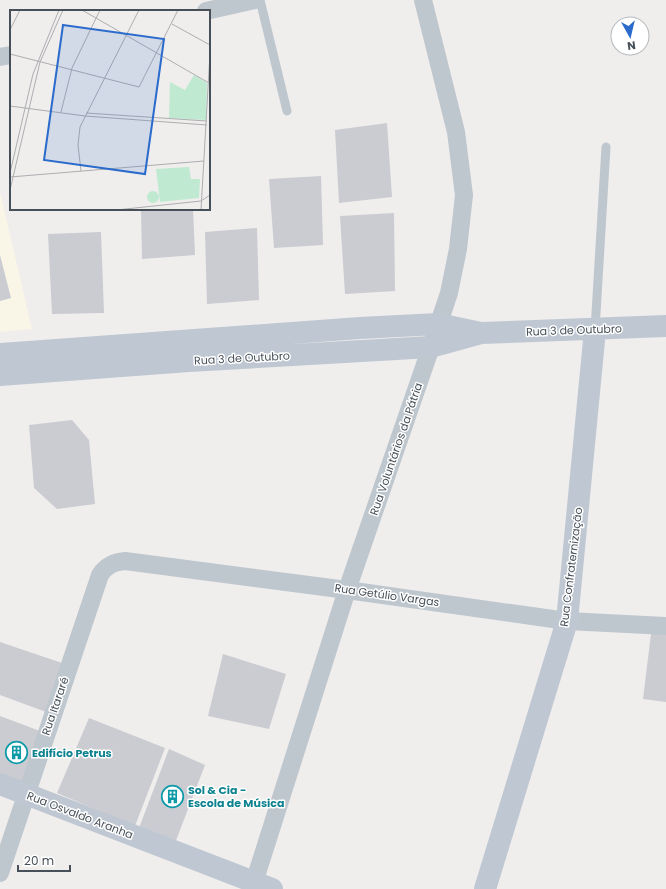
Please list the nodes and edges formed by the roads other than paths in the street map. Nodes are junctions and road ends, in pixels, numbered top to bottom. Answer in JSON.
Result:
{"nodes":[{"id":1,"x":255,"y":0,"type":"edge"},
{"id":2,"x":260,"y":0,"type":"edge"},
{"id":3,"x":423,"y":0,"type":"edge"},
{"id":4,"x":210,"y":10,"type":"edge"},
{"id":5,"x":10,"y":55,"type":"edge"},
{"id":6,"x":0,"y":58,"type":"edge"},
{"id":7,"x":287,"y":111,"type":"dead end"},
{"id":8,"x":606,"y":148,"type":"dead end"},
{"id":9,"x":438,"y":324,"type":"junction"},
{"id":10,"x":666,"y":326,"type":"edge"},
{"id":11,"x":595,"y":330,"type":"junction"},
{"id":12,"x":481,"y":333,"type":"junction"},
{"id":13,"x":431,"y":347,"type":"junction"},
{"id":14,"x":188,"y":351,"type":"junction"},
{"id":15,"x":0,"y":354,"type":"edge"},
{"id":16,"x":0,"y":375,"type":"edge"},
{"id":17,"x":109,"y":566,"type":"joint"},
{"id":18,"x":347,"y":590,"type":"junction"},
{"id":19,"x":566,"y":621,"type":"junction"},
{"id":20,"x":666,"y":626,"type":"edge"},
{"id":21,"x":0,"y":784,"type":"edge"},
{"id":22,"x":26,"y":794,"type":"junction"},
{"id":23,"x":0,"y":873,"type":"edge"},
{"id":24,"x":259,"y":887,"type":"edge"},
{"id":25,"x":486,"y":889,"type":"edge"}],
"edges":[{"from":1,"to":4,"type":"street"},
{"from":2,"to":7,"type":"lane"},
{"from":3,"to":9,"type":"street","name":"Rua Voluntários da Pátria"},
{"from":5,"to":6,"type":"street"},
{"from":8,"to":11,"type":"lane"},
{"from":9,"to":12,"type":"street","name":"Rua 3 de Outubro"},
{"from":9,"to":13,"type":"street","name":"Rua Voluntários da Pátria"},
{"from":9,"to":14,"type":"street","name":"Rua 3 de Outubro"},
{"from":10,"to":11,"type":"street","name":"Rua 3 de Outubro"},
{"from":11,"to":12,"type":"street","name":"Rua 3 de Outubro"},
{"from":11,"to":19,"type":"street","name":"Rua Confraternização"},
{"from":12,"to":13,"type":"street","name":"Rua 3 de Outubro"},
{"from":13,"to":14,"type":"street","name":"Rua 3 de Outubro"},
{"from":13,"to":18,"type":"street","name":"Rua Voluntários da Pátria"},
{"from":14,"to":15,"type":"street","name":"Rua 3 de Outubro"},
{"from":14,"to":16,"type":"street","name":"Rua 3 de Outubro"},
{"from":17,"to":18,"type":"street","name":"Rua Getúlio Vargas"},
{"from":17,"to":22,"type":"street","name":"Rua Itararé"},
{"from":18,"to":19,"type":"street","name":"Rua Getúlio Vargas"},
{"from":18,"to":24,"type":"street","name":"Rua Voluntários da Pátria"},
{"from":19,"to":20,"type":"street","name":"Rua Getúlio Vargas"},
{"from":19,"to":25,"type":"street","name":"Rua Confraternização"},
{"from":21,"to":22,"type":"street","name":"Rua Osvaldo Aranha"},
{"from":22,"to":23,"type":"street","name":"Rua Itararé"},
{"from":22,"to":24,"type":"street","name":"Rua Osvaldo Aranha"}]}
